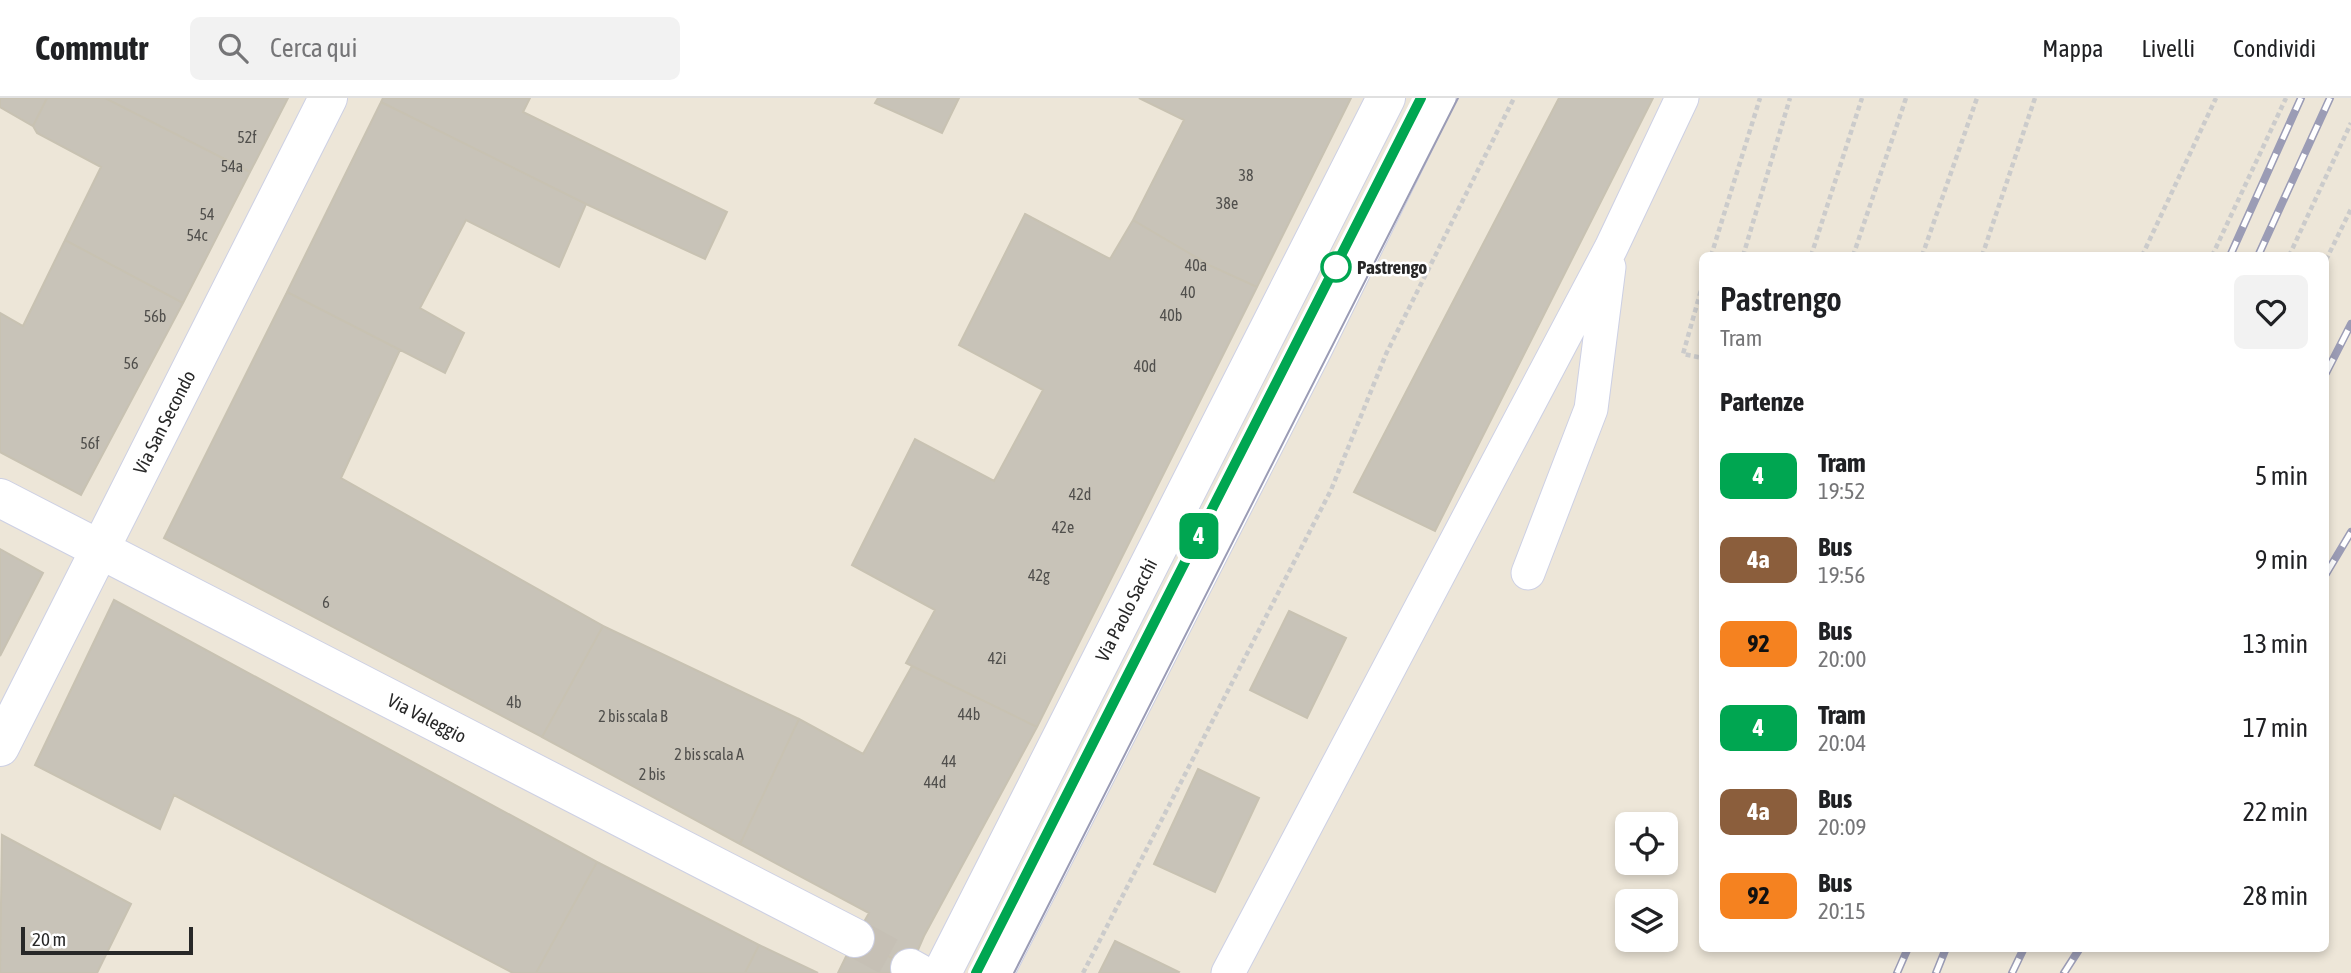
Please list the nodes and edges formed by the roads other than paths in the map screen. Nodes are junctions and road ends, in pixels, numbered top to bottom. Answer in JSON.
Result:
{"nodes":[{"id":1,"x":328,"y":98,"type":"edge"},
{"id":2,"x":1386,"y":98,"type":"edge"},
{"id":3,"x":1439,"y":98,"type":"edge"},
{"id":4,"x":1682,"y":98,"type":"edge"},
{"id":5,"x":1611,"y":248,"type":"junction"},
{"id":6,"x":0,"y":498,"type":"edge"},
{"id":7,"x":99,"y":549,"type":"junction"},
{"id":8,"x":1528,"y":573,"type":"dead end"},
{"id":9,"x":0,"y":747,"type":"edge"},
{"id":10,"x":855,"y":938,"type":"tunnel mouth"},
{"id":11,"x":924,"y":971,"type":"edge"},
{"id":12,"x":997,"y":973,"type":"edge"},
{"id":13,"x":1228,"y":973,"type":"edge"}],
"edges":[{"from":1,"to":7,"type":"street","name":"Via San Secondo"},
{"from":2,"to":11,"type":"street","name":"Via Paolo Sacchi"},
{"from":3,"to":12,"type":"lane"},
{"from":4,"to":5,"type":"lane"},
{"from":5,"to":8,"type":"lane"},
{"from":5,"to":13,"type":"lane"},
{"from":6,"to":7,"type":"street","name":"Via Valeggio"},
{"from":7,"to":9,"type":"street","name":"Via San Secondo"},
{"from":7,"to":10,"type":"street","name":"Via Valeggio"}]}
